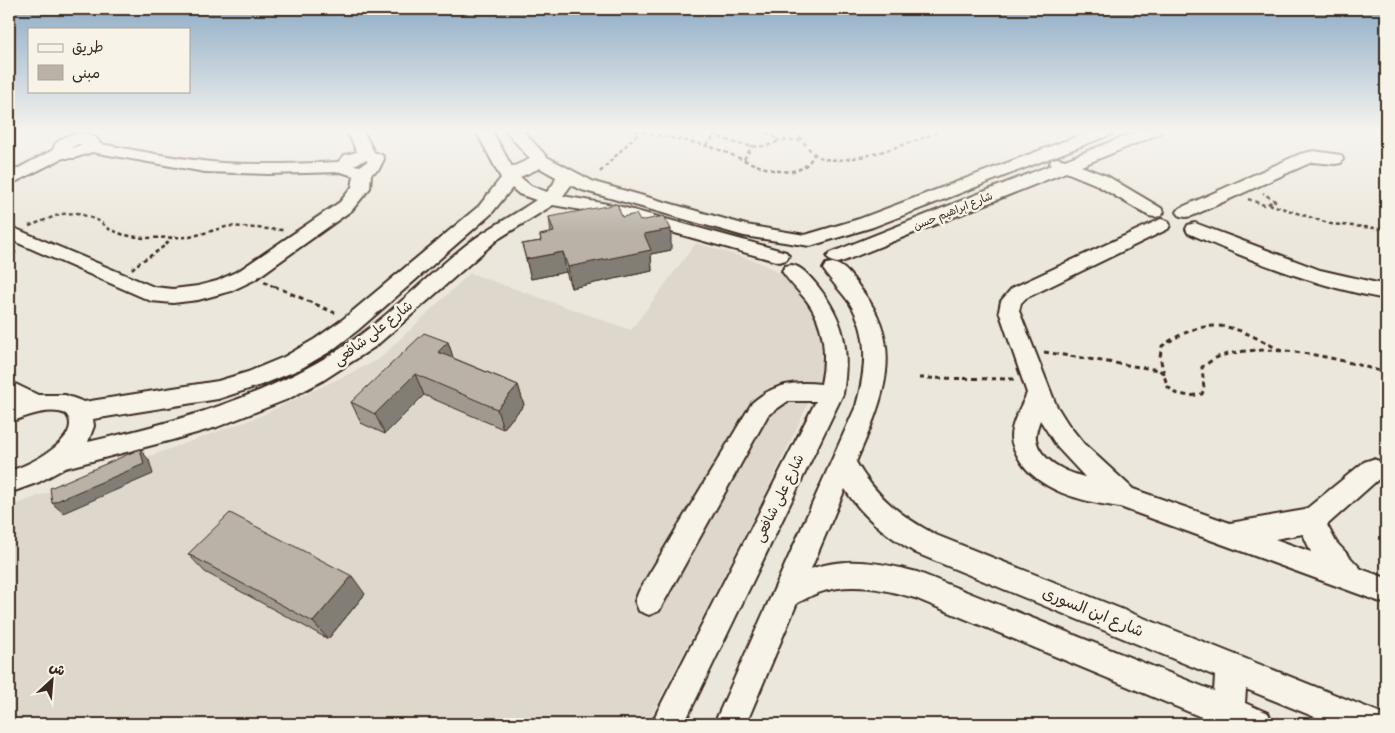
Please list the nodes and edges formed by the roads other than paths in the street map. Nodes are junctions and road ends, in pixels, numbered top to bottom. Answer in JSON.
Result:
{"nodes":[{"id":1,"x":36,"y":165,"type":"edge"},
{"id":2,"x":198,"y":165,"type":"edge"},
{"id":3,"x":355,"y":165,"type":"edge"},
{"id":4,"x":359,"y":165,"type":"edge"},
{"id":5,"x":503,"y":165,"type":"edge"},
{"id":6,"x":529,"y":165,"type":"edge"},
{"id":7,"x":548,"y":165,"type":"edge"},
{"id":8,"x":1017,"y":165,"type":"edge"},
{"id":9,"x":1107,"y":165,"type":"edge"},
{"id":10,"x":1288,"y":165,"type":"edge"},
{"id":11,"x":1064,"y":166,"type":"joint"},
{"id":12,"x":565,"y":175,"type":"junction"},
{"id":13,"x":509,"y":176,"type":"junction"},
{"id":14,"x":9,"y":180,"type":"edge"},
{"id":15,"x":549,"y":199,"type":"junction"},
{"id":16,"x":1169,"y":214,"type":"junction"},
{"id":17,"x":1195,"y":229,"type":"junction"},
{"id":18,"x":11,"y":233,"type":"edge"},
{"id":19,"x":805,"y":240,"type":"junction"},
{"id":20,"x":835,"y":263,"type":"junction"},
{"id":21,"x":786,"y":264,"type":"junction"},
{"id":22,"x":1386,"y":292,"type":"edge"},
{"id":23,"x":1037,"y":386,"type":"junction"},
{"id":24,"x":9,"y":390,"type":"edge"},
{"id":25,"x":831,"y":394,"type":"junction"},
{"id":26,"x":35,"y":404,"type":"junction"},
{"id":27,"x":79,"y":412,"type":"junction"},
{"id":28,"x":9,"y":413,"type":"edge"},
{"id":29,"x":58,"y":459,"type":"junction"},
{"id":30,"x":843,"y":462,"type":"junction"},
{"id":31,"x":1372,"y":470,"type":"dead end"},
{"id":32,"x":12,"y":484,"type":"edge"},
{"id":33,"x":1124,"y":497,"type":"junction"},
{"id":34,"x":1312,"y":521,"type":"junction"},
{"id":35,"x":1228,"y":535,"type":"junction"},
{"id":36,"x":1357,"y":581,"type":"junction"},
{"id":37,"x":1386,"y":592,"type":"edge"},
{"id":38,"x":788,"y":593,"type":"junction"},
{"id":39,"x":649,"y":602,"type":"dead end"},
{"id":40,"x":1231,"y":668,"type":"junction"},
{"id":41,"x":1243,"y":718,"type":"edge"},
{"id":42,"x":666,"y":724,"type":"edge"},
{"id":43,"x":730,"y":724,"type":"edge"},
{"id":44,"x":1370,"y":724,"type":"edge"}],
"edges":[{"from":1,"to":14,"type":"street"},
{"from":2,"to":3,"type":"street"},
{"from":4,"to":18,"type":"street"},
{"from":5,"to":13,"type":"street"},
{"from":6,"to":13,"type":"street"},
{"from":7,"to":12,"type":"street","name":"شارع ابراهيم حسن"},
{"from":8,"to":19,"type":"street","name":"شارع ابراهيم حسن"},
{"from":9,"to":16,"type":"street"},
{"from":10,"to":16,"type":"street"},
{"from":11,"to":16,"type":"street"},
{"from":11,"to":20,"type":"street","name":"شارع ابراهيم حسن"},
{"from":12,"to":15,"type":"street","name":"شارع على شافعى"},
{"from":12,"to":19,"type":"street","name":"شارع ابراهيم حسن"},
{"from":13,"to":15,"type":"street"},
{"from":13,"to":27,"type":"street","name":"شارع على شافعى"},
{"from":15,"to":21,"type":"street"},
{"from":15,"to":29,"type":"street","name":"شارع على شافعى"},
{"from":16,"to":17,"type":"street"},
{"from":16,"to":17,"type":"street"},
{"from":16,"to":23,"type":"street"},
{"from":17,"to":22,"type":"street"},
{"from":19,"to":20,"type":"street"},
{"from":19,"to":21,"type":"street"},
{"from":20,"to":21,"type":"street","name":"شارع ابراهيم حسن"},
{"from":20,"to":30,"type":"street"},
{"from":21,"to":25,"type":"street","name":"شارع على شافعى"},
{"from":23,"to":33,"type":"street"},
{"from":23,"to":33,"type":"street"},
{"from":24,"to":26,"type":"street"},
{"from":25,"to":39,"type":"street"},
{"from":25,"to":42,"type":"street","name":"شارع على شافعى"},
{"from":26,"to":27,"type":"street"},
{"from":26,"to":28,"type":"street"},
{"from":27,"to":29,"type":"street"},
{"from":29,"to":32,"type":"street"},
{"from":30,"to":38,"type":"street"},
{"from":30,"to":40,"type":"street","name":"شارع ابن السورى"},
{"from":31,"to":34,"type":"street"},
{"from":33,"to":35,"type":"street"},
{"from":34,"to":35,"type":"street"},
{"from":34,"to":36,"type":"street"},
{"from":35,"to":36,"type":"street"},
{"from":36,"to":37,"type":"street"},
{"from":38,"to":41,"type":"street"},
{"from":38,"to":43,"type":"street"},
{"from":40,"to":41,"type":"street"},
{"from":40,"to":44,"type":"street","name":"شارع ابن السورى"}]}
